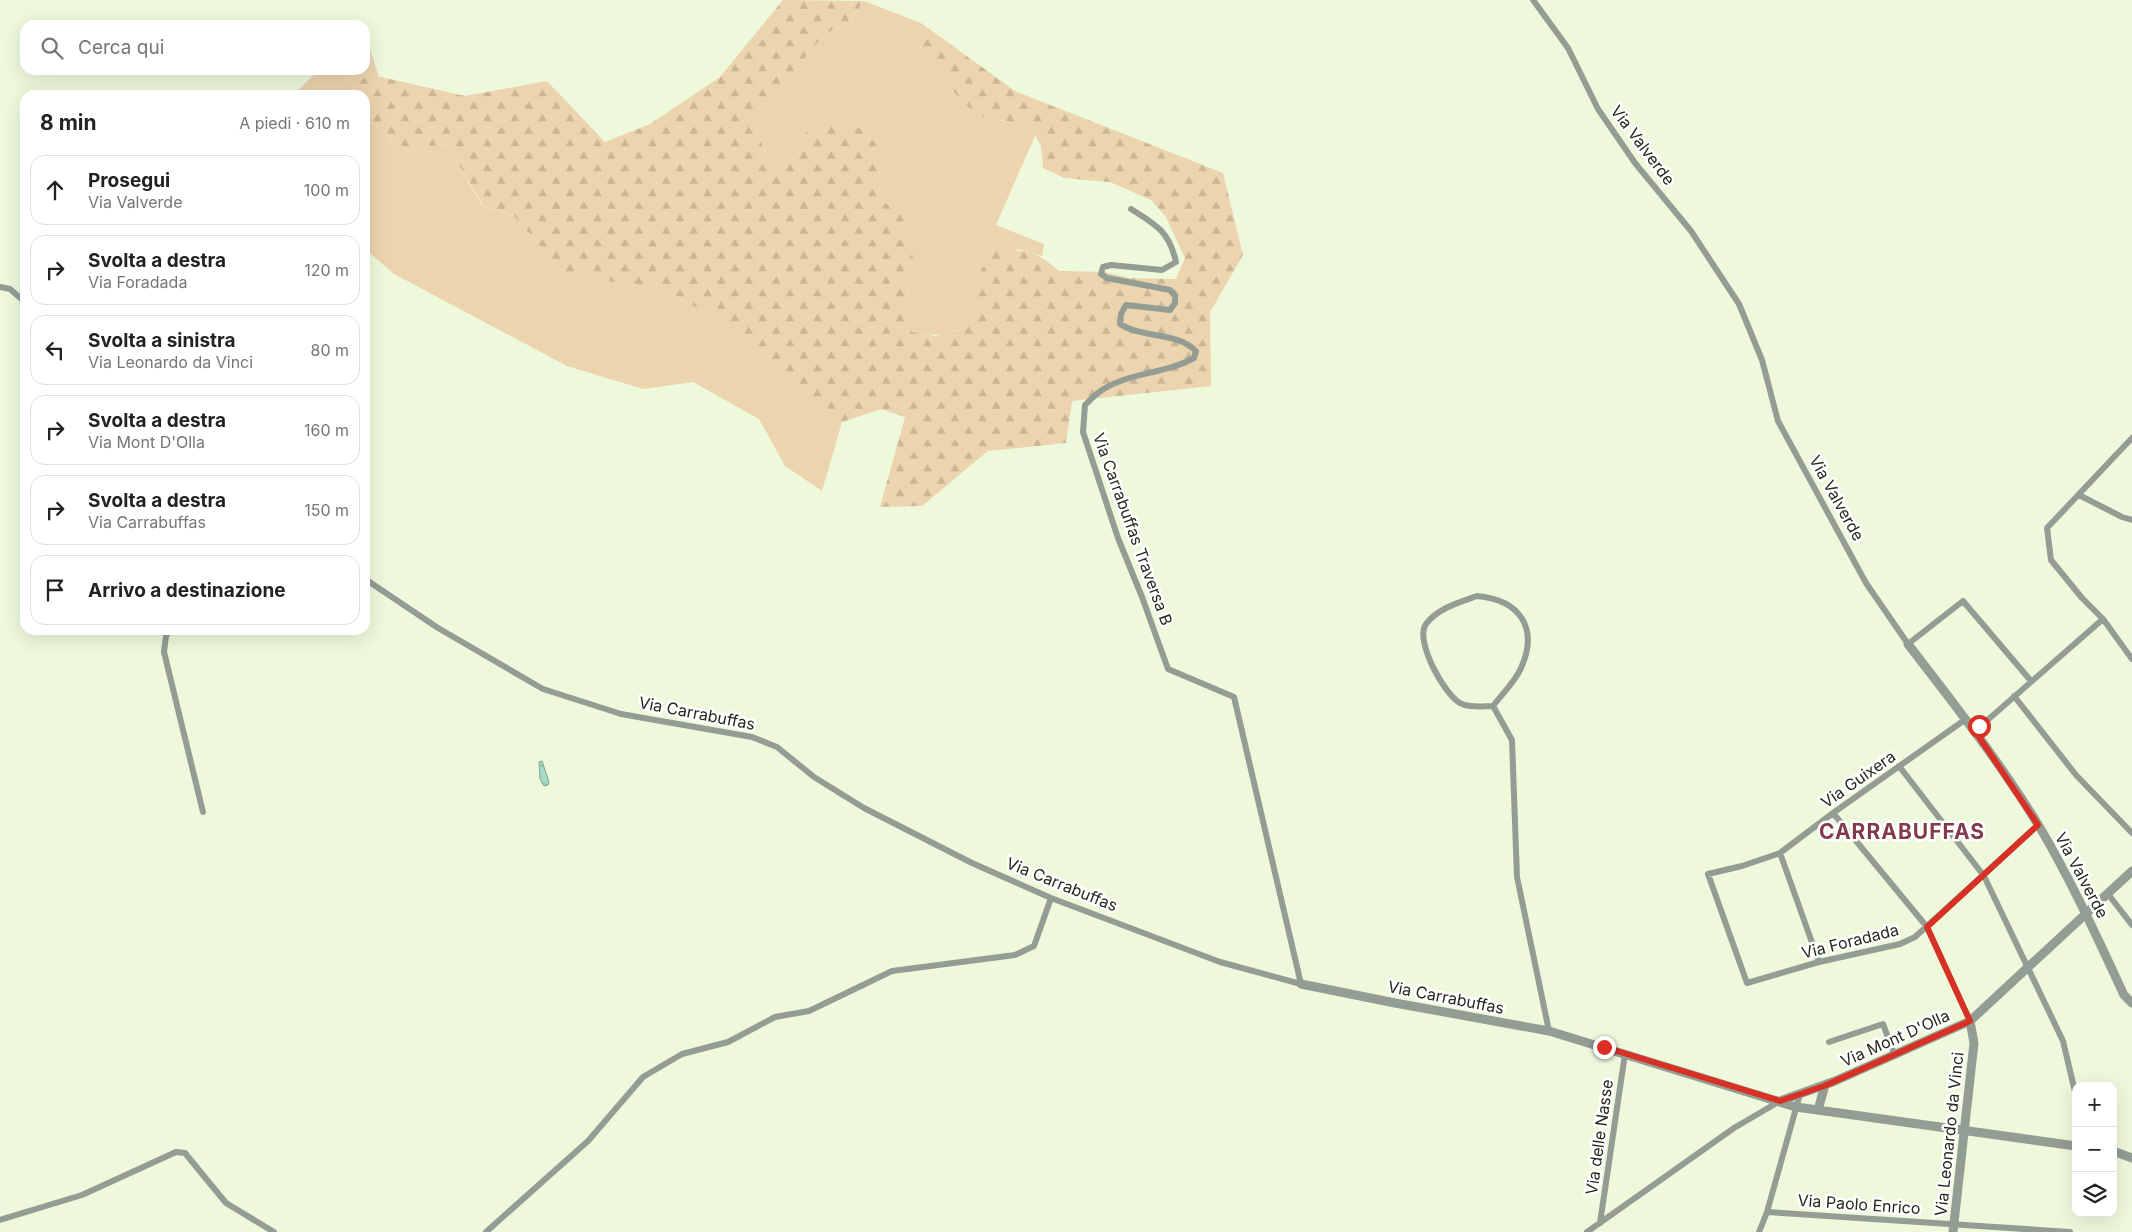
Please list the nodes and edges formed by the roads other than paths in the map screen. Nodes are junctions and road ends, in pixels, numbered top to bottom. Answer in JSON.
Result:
{"nodes":[{"id":1,"x":1533,"y":0,"type":"edge"},
{"id":2,"x":1130,"y":209,"type":"dead end"},
{"id":3,"x":0,"y":287,"type":"edge"},
{"id":4,"x":20,"y":298,"type":"edge"},
{"id":5,"x":2132,"y":438,"type":"edge"},
{"id":6,"x":2079,"y":495,"type":"junction"},
{"id":7,"x":2132,"y":520,"type":"edge"},
{"id":8,"x":370,"y":582,"type":"edge"},
{"id":9,"x":2103,"y":619,"type":"junction"},
{"id":10,"x":167,"y":635,"type":"edge"},
{"id":11,"x":1908,"y":644,"type":"junction"},
{"id":12,"x":2132,"y":658,"type":"edge"},
{"id":13,"x":2031,"y":681,"type":"junction"},
{"id":14,"x":2014,"y":696,"type":"junction"},
{"id":15,"x":1493,"y":706,"type":"junction"},
{"id":16,"x":1966,"y":719,"type":"junction"},
{"id":17,"x":1975,"y":731,"type":"junction"},
{"id":18,"x":1899,"y":766,"type":"junction"},
{"id":19,"x":203,"y":812,"type":"dead end"},
{"id":20,"x":1832,"y":813,"type":"junction"},
{"id":21,"x":2038,"y":825,"type":"junction"},
{"id":22,"x":2132,"y":833,"type":"edge"},
{"id":23,"x":1780,"y":853,"type":"junction"},
{"id":24,"x":2132,"y":871,"type":"edge"},
{"id":25,"x":1984,"y":876,"type":"junction"},
{"id":26,"x":2108,"y":894,"type":"junction"},
{"id":27,"x":1051,"y":898,"type":"junction"},
{"id":28,"x":2086,"y":914,"type":"junction"},
{"id":29,"x":2132,"y":925,"type":"edge"},
{"id":30,"x":1927,"y":927,"type":"junction"},
{"id":31,"x":1819,"y":962,"type":"junction"},
{"id":32,"x":2029,"y":967,"type":"junction"},
{"id":33,"x":1747,"y":983,"type":"joint"},
{"id":34,"x":1301,"y":984,"type":"junction"},
{"id":35,"x":2132,"y":1003,"type":"edge"},
{"id":36,"x":1970,"y":1021,"type":"junction"},
{"id":37,"x":1549,"y":1032,"type":"junction"},
{"id":38,"x":1829,"y":1042,"type":"dead end"},
{"id":39,"x":1625,"y":1054,"type":"junction"},
{"id":40,"x":1895,"y":1056,"type":"junction"},
{"id":41,"x":2073,"y":1082,"type":"edge"},
{"id":42,"x":1824,"y":1086,"type":"junction"},
{"id":43,"x":1800,"y":1094,"type":"junction"},
{"id":44,"x":1780,"y":1101,"type":"junction"},
{"id":45,"x":1796,"y":1107,"type":"junction"},
{"id":46,"x":1818,"y":1110,"type":"junction"},
{"id":47,"x":1964,"y":1130,"type":"junction"},
{"id":48,"x":2072,"y":1145,"type":"edge"},
{"id":49,"x":2117,"y":1153,"type":"edge"},
{"id":50,"x":2132,"y":1158,"type":"edge"},
{"id":51,"x":1767,"y":1212,"type":"junction"},
{"id":52,"x":0,"y":1220,"type":"edge"},
{"id":53,"x":1600,"y":1223,"type":"junction"},
{"id":54,"x":1953,"y":1228,"type":"edge"},
{"id":55,"x":274,"y":1232,"type":"edge"},
{"id":56,"x":486,"y":1232,"type":"edge"},
{"id":57,"x":1587,"y":1232,"type":"edge"},
{"id":58,"x":1759,"y":1232,"type":"edge"},
{"id":59,"x":2070,"y":1232,"type":"edge"}],
"edges":[{"from":1,"to":11,"type":"street","name":"Via Valverde"},
{"from":2,"to":34,"type":"street","name":"Via Carrabuffas Traversa B"},
{"from":3,"to":4,"type":"street"},
{"from":5,"to":6,"type":"street"},
{"from":6,"to":7,"type":"street"},
{"from":6,"to":9,"type":"street"},
{"from":8,"to":27,"type":"street","name":"Via Carrabuffas"},
{"from":9,"to":12,"type":"street"},
{"from":9,"to":13,"type":"street"},
{"from":10,"to":19,"type":"street"},
{"from":11,"to":13,"type":"street"},
{"from":11,"to":16,"type":"street","name":"Via Valverde"},
{"from":13,"to":14,"type":"street"},
{"from":14,"to":17,"type":"street"},
{"from":14,"to":22,"type":"street"},
{"from":15,"to":15,"type":"street"},
{"from":15,"to":37,"type":"street"},
{"from":16,"to":17,"type":"street","name":"Via Valverde"},
{"from":16,"to":18,"type":"street","name":"Via Guixera"},
{"from":17,"to":21,"type":"street","name":"Via Valverde"},
{"from":18,"to":20,"type":"street","name":"Via Guixera"},
{"from":18,"to":25,"type":"street"},
{"from":20,"to":23,"type":"street","name":"Via Guixera"},
{"from":20,"to":30,"type":"street","name":"Via Leonardo da Vinci"},
{"from":21,"to":25,"type":"street","name":"Via Foradada"},
{"from":21,"to":28,"type":"street","name":"Via Valverde"},
{"from":23,"to":31,"type":"street"},
{"from":23,"to":33,"type":"street","name":"Via Guixera"},
{"from":24,"to":26,"type":"street","name":"Via Mont D'Olla"},
{"from":25,"to":30,"type":"street","name":"Via Foradada"},
{"from":25,"to":32,"type":"street"},
{"from":26,"to":28,"type":"street","name":"Via Mont D'Olla"},
{"from":26,"to":29,"type":"street"},
{"from":27,"to":34,"type":"street","name":"Via Carrabuffas"},
{"from":27,"to":56,"type":"street"},
{"from":28,"to":32,"type":"street","name":"Via Mont D'Olla"},
{"from":28,"to":35,"type":"street","name":"Via Valverde"},
{"from":30,"to":31,"type":"street","name":"Via Foradada"},
{"from":30,"to":36,"type":"street","name":"Via Leonardo da Vinci"},
{"from":31,"to":33,"type":"street","name":"Via Foradada"},
{"from":32,"to":36,"type":"street","name":"Via Mont D'Olla"},
{"from":32,"to":41,"type":"street"},
{"from":34,"to":37,"type":"street","name":"Via Carrabuffas"},
{"from":36,"to":40,"type":"street","name":"Via Mont D'Olla"},
{"from":36,"to":47,"type":"street","name":"Via Leonardo da Vinci"},
{"from":37,"to":39,"type":"street","name":"Via Carrabuffas"},
{"from":38,"to":40,"type":"street"},
{"from":39,"to":44,"type":"street","name":"Via Carrabuffas"},
{"from":39,"to":53,"type":"street","name":"Via delle Nasse"},
{"from":40,"to":42,"type":"street","name":"Via Mont D'Olla"},
{"from":42,"to":43,"type":"street","name":"Via Mont D'Olla"},
{"from":42,"to":46,"type":"street"},
{"from":43,"to":44,"type":"street","name":"Via Mont D'Olla"},
{"from":43,"to":45,"type":"street"},
{"from":44,"to":45,"type":"street","name":"Via Carrabuffas"},
{"from":44,"to":53,"type":"street"},
{"from":45,"to":46,"type":"street","name":"Via Carrabuffas"},
{"from":45,"to":51,"type":"street"},
{"from":46,"to":47,"type":"street"},
{"from":47,"to":48,"type":"street"},
{"from":47,"to":54,"type":"street","name":"Via Leonardo da Vinci"},
{"from":49,"to":50,"type":"street"},
{"from":51,"to":54,"type":"street","name":"Via Paolo Enrico"},
{"from":51,"to":58,"type":"street"},
{"from":52,"to":55,"type":"street"},
{"from":53,"to":57,"type":"street"},
{"from":54,"to":59,"type":"street","name":"Via Paolo Enrico"}]}
